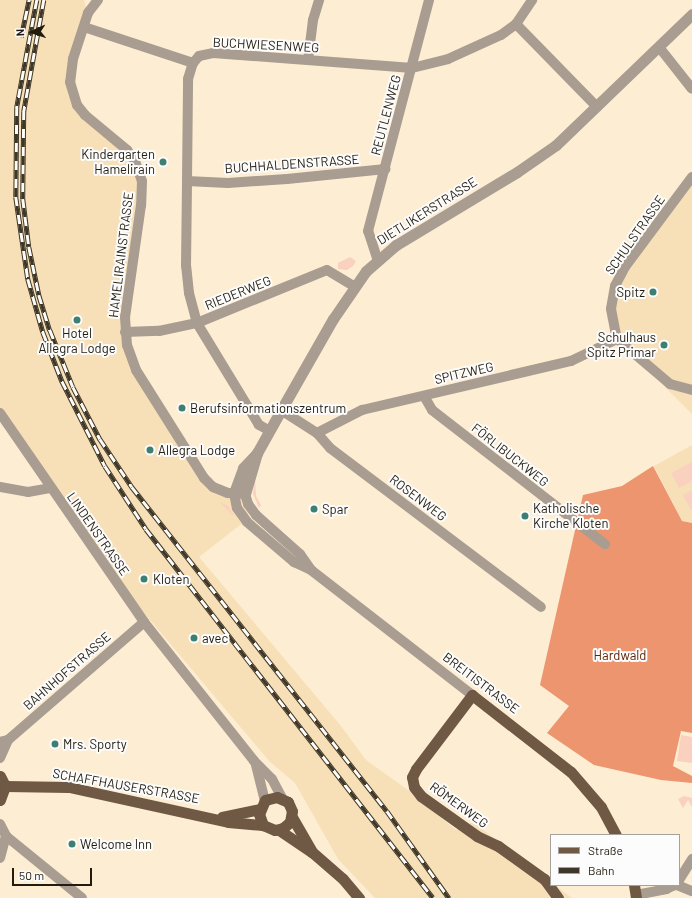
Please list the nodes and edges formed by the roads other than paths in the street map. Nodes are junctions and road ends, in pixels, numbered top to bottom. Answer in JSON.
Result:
{"nodes":[{"id":1,"x":98,"y":0,"type":"edge"},
{"id":2,"x":319,"y":0,"type":"edge"},
{"id":3,"x":429,"y":0,"type":"edge"},
{"id":4,"x":532,"y":0,"type":"edge"},
{"id":5,"x":692,"y":14,"type":"edge"},
{"id":6,"x":516,"y":24,"type":"junction"},
{"id":7,"x":84,"y":27,"type":"junction"},
{"id":8,"x":659,"y":47,"type":"junction"},
{"id":9,"x":308,"y":60,"type":"junction"},
{"id":10,"x":193,"y":63,"type":"junction"},
{"id":11,"x":412,"y":68,"type":"junction"},
{"id":12,"x":692,"y":89,"type":"edge"},
{"id":13,"x":597,"y":107,"type":"junction"},
{"id":14,"x":385,"y":169,"type":"junction"},
{"id":15,"x":692,"y":177,"type":"edge"},
{"id":16,"x":187,"y":181,"type":"junction"},
{"id":17,"x":378,"y":258,"type":"junction"},
{"id":18,"x":354,"y":286,"type":"junction"},
{"id":19,"x":197,"y":323,"type":"junction"},
{"id":20,"x":125,"y":332,"type":"junction"},
{"id":21,"x":617,"y":339,"type":"junction"},
{"id":22,"x":692,"y":390,"type":"edge"},
{"id":23,"x":424,"y":396,"type":"junction"},
{"id":24,"x":281,"y":410,"type":"junction"},
{"id":25,"x":0,"y":414,"type":"edge"},
{"id":26,"x":270,"y":431,"type":"junction"},
{"id":27,"x":317,"y":433,"type":"junction"},
{"id":28,"x":0,"y":488,"type":"edge"},
{"id":29,"x":50,"y":488,"type":"junction"},
{"id":30,"x":240,"y":494,"type":"junction"},
{"id":31,"x":605,"y":544,"type":"dead end"},
{"id":32,"x":541,"y":607,"type":"dead end"},
{"id":33,"x":144,"y":622,"type":"junction"},
{"id":34,"x":472,"y":694,"type":"junction"},
{"id":35,"x":4,"y":741,"type":"edge"},
{"id":36,"x":0,"y":758,"type":"edge"},
{"id":37,"x":254,"y":761,"type":"junction"},
{"id":38,"x":0,"y":776,"type":"edge"},
{"id":39,"x":5,"y":786,"type":"junction"},
{"id":40,"x":282,"y":798,"type":"junction"},
{"id":41,"x":0,"y":800,"type":"edge"},
{"id":42,"x":262,"y":805,"type":"junction"},
{"id":43,"x":292,"y":817,"type":"junction"},
{"id":44,"x":218,"y":818,"type":"junction"},
{"id":45,"x":0,"y":824,"type":"edge"},
{"id":46,"x":263,"y":825,"type":"junction"},
{"id":47,"x":279,"y":830,"type":"junction"},
{"id":48,"x":615,"y":834,"type":"edge"},
{"id":49,"x":6,"y":836,"type":"junction"},
{"id":50,"x":312,"y":852,"type":"junction"},
{"id":51,"x":0,"y":858,"type":"edge"},
{"id":52,"x":692,"y":859,"type":"edge"},
{"id":53,"x":680,"y":878,"type":"edge"},
{"id":54,"x":674,"y":886,"type":"edge"},
{"id":55,"x":679,"y":886,"type":"edge"},
{"id":56,"x":692,"y":891,"type":"edge"},
{"id":57,"x":634,"y":894,"type":"edge"},
{"id":58,"x":82,"y":898,"type":"edge"},
{"id":59,"x":359,"y":898,"type":"edge"},
{"id":60,"x":558,"y":898,"type":"edge"}],
"edges":[{"from":1,"to":7,"type":"street","name":"HAMELIRAINSTRASSE"},
{"from":2,"to":9,"type":"street"},
{"from":3,"to":11,"type":"street","name":"REUTLENWEG"},
{"from":4,"to":6,"type":"street"},
{"from":5,"to":8,"type":"street","name":"DIETLIKERSTRASSE"},
{"from":6,"to":11,"type":"street","name":"BUCHWIESENWEG"},
{"from":6,"to":13,"type":"street"},
{"from":7,"to":10,"type":"street"},
{"from":7,"to":20,"type":"street","name":"HAMELIRAINSTRASSE"},
{"from":8,"to":12,"type":"street"},
{"from":8,"to":13,"type":"street","name":"DIETLIKERSTRASSE"},
{"from":9,"to":10,"type":"street","name":"BUCHWIESENWEG"},
{"from":9,"to":11,"type":"street","name":"BUCHWIESENWEG"},
{"from":10,"to":16,"type":"street"},
{"from":11,"to":14,"type":"street","name":"REUTLENWEG"},
{"from":13,"to":17,"type":"street","name":"DIETLIKERSTRASSE"},
{"from":14,"to":16,"type":"street","name":"BUCHHALDENSTRASSE"},
{"from":14,"to":17,"type":"street","name":"REUTLENWEG"},
{"from":15,"to":21,"type":"street","name":"SCHULSTRASSE"},
{"from":16,"to":19,"type":"street"},
{"from":17,"to":18,"type":"street","name":"DIETLIKERSTRASSE"},
{"from":18,"to":19,"type":"street","name":"RIEDERWEG"},
{"from":18,"to":24,"type":"street","name":"DIETLIKERSTRASSE"},
{"from":19,"to":20,"type":"street","name":"RIEDERWEG"},
{"from":19,"to":26,"type":"street"},
{"from":20,"to":30,"type":"street","name":"HAMELIRAINSTRASSE"},
{"from":21,"to":22,"type":"street"},
{"from":21,"to":23,"type":"street","name":"SPITZWEG"},
{"from":23,"to":27,"type":"street","name":"SPITZWEG"},
{"from":23,"to":31,"type":"street","name":"FÖRLIBUCKWEG"},
{"from":24,"to":26,"type":"street","name":"DIETLIKERSTRASSE"},
{"from":24,"to":27,"type":"street","name":"ROSENWEG"},
{"from":25,"to":29,"type":"street","name":"LINDENSTRASSE"},
{"from":26,"to":30,"type":"street","name":"DIETLIKERSTRASSE"},
{"from":27,"to":32,"type":"street","name":"ROSENWEG"},
{"from":28,"to":29,"type":"street"},
{"from":29,"to":33,"type":"street","name":"LINDENSTRASSE"},
{"from":30,"to":34,"type":"street","name":"BREITISTRASSE"},
{"from":33,"to":35,"type":"street","name":"BAHNHOFSTRASSE"},
{"from":33,"to":37,"type":"street","name":"LINDENSTRASSE"},
{"from":34,"to":48,"type":"main road","name":"BREITISTRASSE"},
{"from":34,"to":60,"type":"main road","name":"RÖMERWEG"},
{"from":35,"to":36,"type":"street","name":"BAHNHOFSTRASSE"},
{"from":37,"to":40,"type":"street","name":"LINDENSTRASSE"},
{"from":37,"to":42,"type":"street","name":"LINDENSTRASSE"},
{"from":38,"to":39,"type":"main road"},
{"from":39,"to":41,"type":"main road"},
{"from":39,"to":44,"type":"main road","name":"SCHAFFHAUSERSTRASSE"},
{"from":40,"to":42,"type":"main road"},
{"from":40,"to":43,"type":"main road"},
{"from":42,"to":44,"type":"main road","name":"SCHAFFHAUSERSTRASSE"},
{"from":42,"to":46,"type":"main road"},
{"from":43,"to":47,"type":"main road"},
{"from":43,"to":50,"type":"main road"},
{"from":44,"to":46,"type":"main road","name":"SCHAFFHAUSERSTRASSE"},
{"from":45,"to":49,"type":"street"},
{"from":46,"to":47,"type":"main road"},
{"from":47,"to":50,"type":"main road"},
{"from":49,"to":51,"type":"street"},
{"from":49,"to":58,"type":"street"},
{"from":50,"to":59,"type":"main road"},
{"from":52,"to":53,"type":"street"},
{"from":54,"to":57,"type":"street"},
{"from":55,"to":56,"type":"street"}]}
